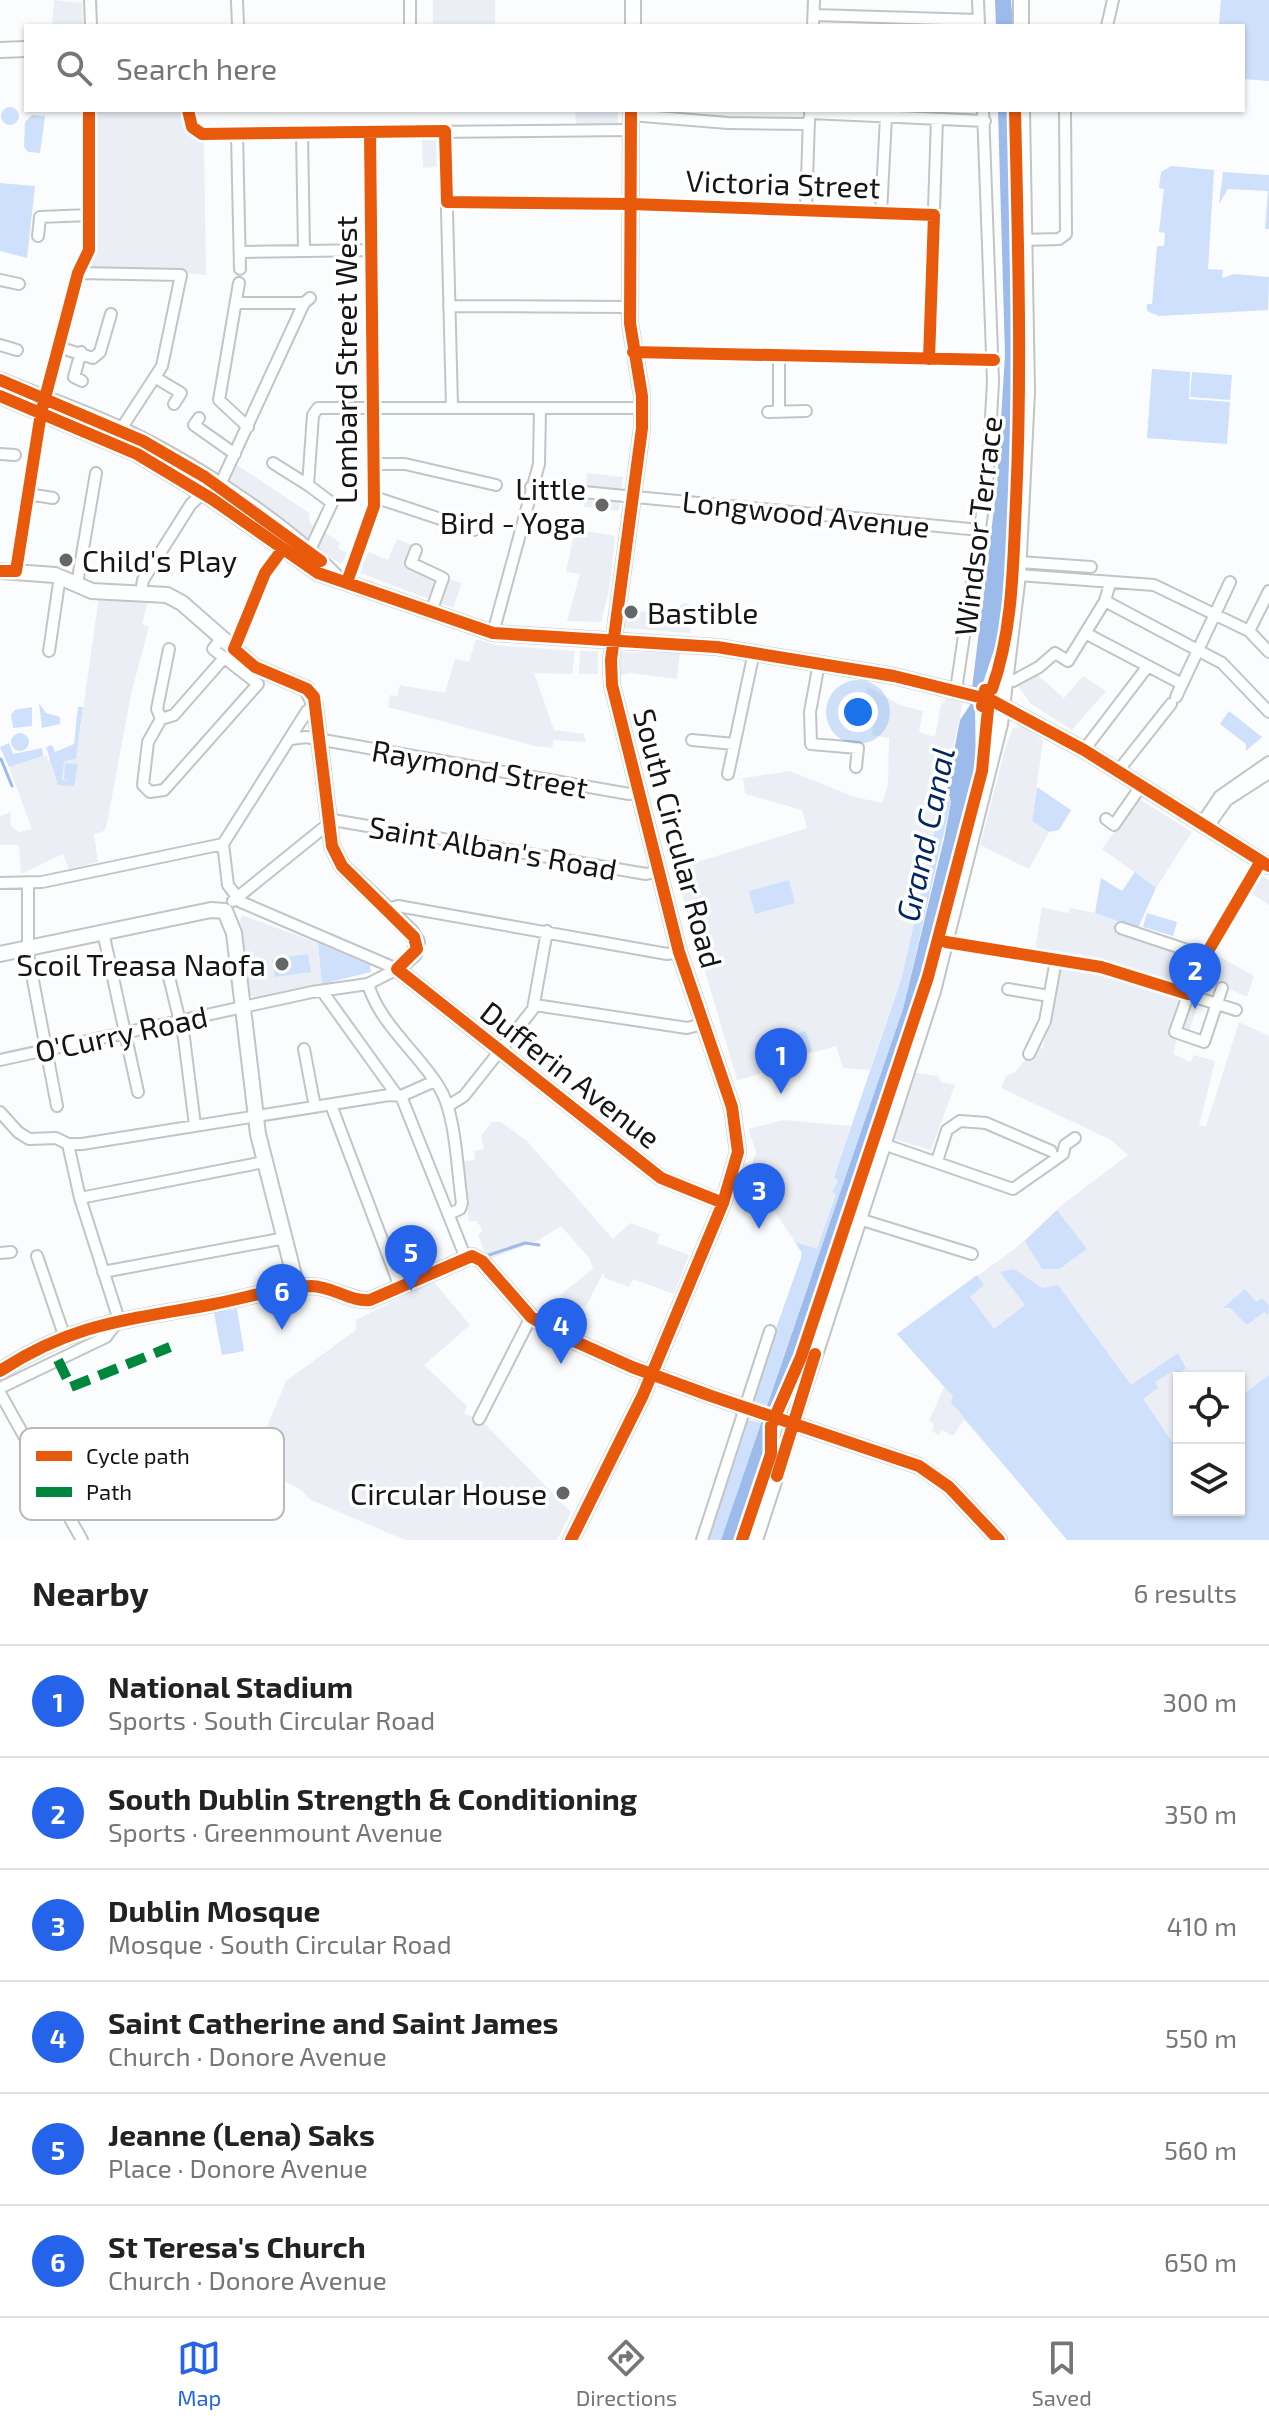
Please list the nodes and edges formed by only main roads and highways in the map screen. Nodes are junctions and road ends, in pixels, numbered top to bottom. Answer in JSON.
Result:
{"nodes":[{"id":1,"x":633,"y":0,"type":"edge"},
{"id":2,"x":1021,"y":0,"type":"edge"},
{"id":3,"x":633,"y":24,"type":"edge"},
{"id":4,"x":1021,"y":24,"type":"edge"},
{"id":5,"x":24,"y":49,"type":"edge"},
{"id":6,"x":0,"y":50,"type":"edge"},
{"id":7,"x":1022,"y":112,"type":"edge"},
{"id":8,"x":631,"y":118,"type":"edge"},
{"id":9,"x":0,"y":380,"type":"edge"},
{"id":10,"x":0,"y":396,"type":"edge"},
{"id":11,"x":43,"y":406,"type":"junction"},
{"id":12,"x":0,"y":571,"type":"edge"},
{"id":13,"x":342,"y":580,"type":"junction"},
{"id":14,"x":613,"y":639,"type":"junction"},
{"id":15,"x":1003,"y":705,"type":"junction"},
{"id":16,"x":1265,"y":863,"type":"edge"},
{"id":17,"x":0,"y":954,"type":"edge"},
{"id":18,"x":723,"y":1203,"type":"junction"},
{"id":19,"x":297,"y":1287,"type":"junction"},
{"id":20,"x":652,"y":1374,"type":"junction"},
{"id":21,"x":1,"y":1383,"type":"edge"},
{"id":22,"x":791,"y":1423,"type":"junction"},
{"id":23,"x":571,"y":1540,"type":"edge"},
{"id":24,"x":755,"y":1540,"type":"edge"},
{"id":25,"x":999,"y":1540,"type":"edge"}],
"edges":[{"from":1,"to":3,"type":"main road"},
{"from":2,"to":4,"type":"main road"},
{"from":5,"to":6,"type":"main road"},
{"from":7,"to":15,"type":"main road"},
{"from":8,"to":14,"type":"main road","name":"South Circular Road"},
{"from":9,"to":11,"type":"main road"},
{"from":10,"to":11,"type":"main road"},
{"from":11,"to":13,"type":"main road"},
{"from":11,"to":13,"type":"main road"},
{"from":12,"to":18,"type":"main road","name":"Dufferin Avenue"},
{"from":13,"to":14,"type":"main road"},
{"from":14,"to":15,"type":"main road"},
{"from":14,"to":18,"type":"main road","name":"South Circular Road"},
{"from":15,"to":16,"type":"main road"},
{"from":15,"to":22,"type":"main road"},
{"from":17,"to":19,"type":"main road"},
{"from":18,"to":20,"type":"main road","name":"South Circular Road"},
{"from":19,"to":20,"type":"main road"},
{"from":19,"to":21,"type":"main road"},
{"from":20,"to":22,"type":"main road"},
{"from":20,"to":23,"type":"main road","name":"South Circular Road"},
{"from":22,"to":24,"type":"main road"},
{"from":22,"to":25,"type":"main road"}]}
